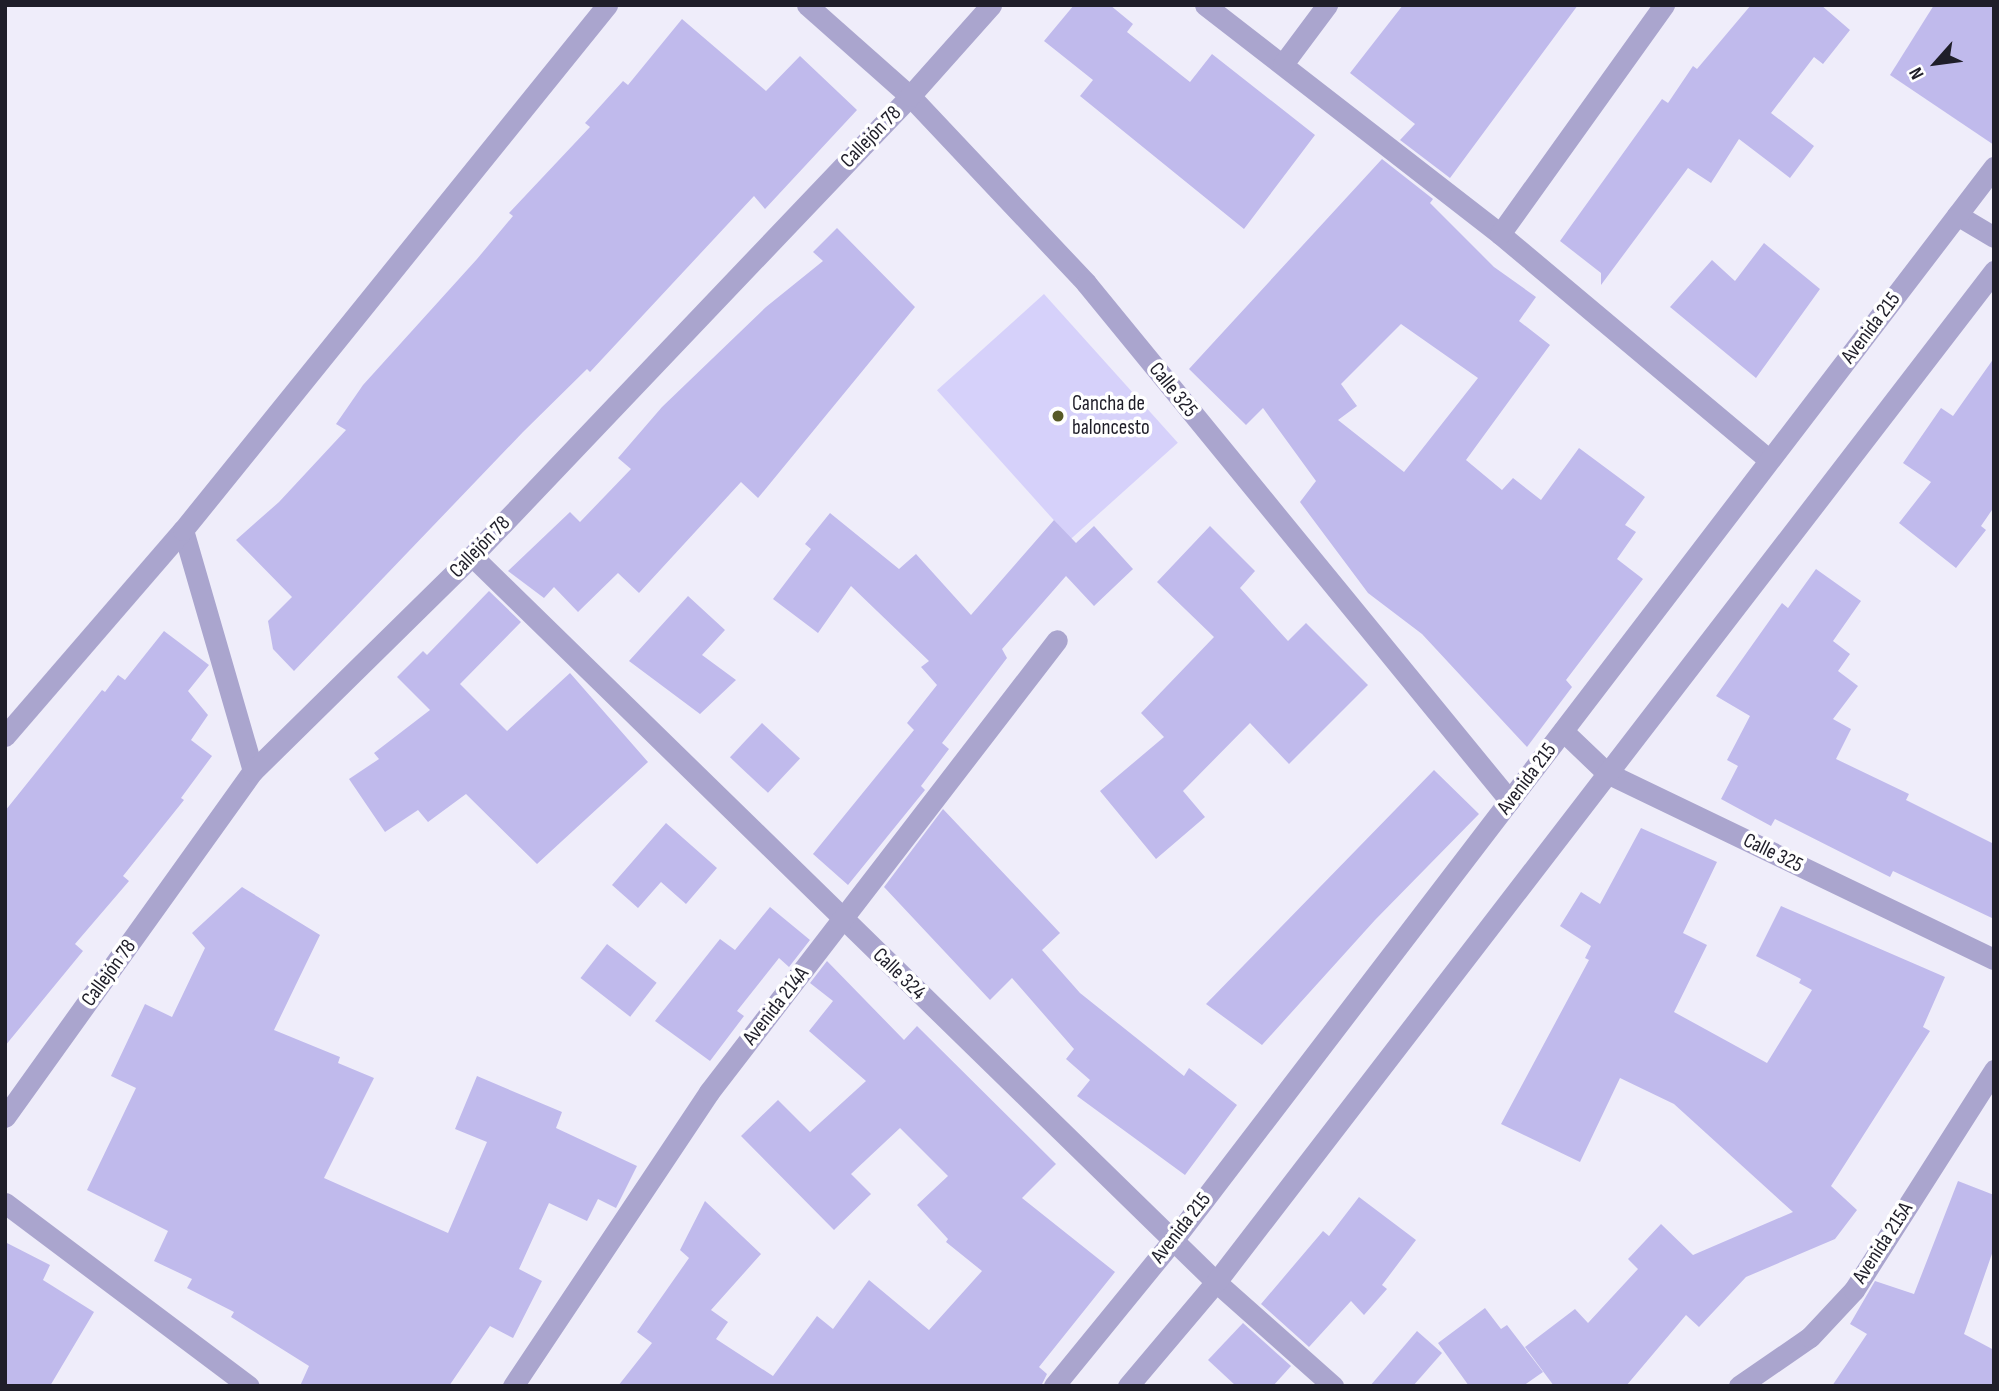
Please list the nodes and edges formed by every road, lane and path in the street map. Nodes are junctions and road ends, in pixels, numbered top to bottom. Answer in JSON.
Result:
{"nodes":[{"id":1,"x":607,"y":5,"type":"edge"},
{"id":2,"x":807,"y":5,"type":"edge"},
{"id":3,"x":991,"y":5,"type":"edge"},
{"id":4,"x":1205,"y":5,"type":"edge"},
{"id":5,"x":1327,"y":5,"type":"edge"},
{"id":6,"x":1664,"y":5,"type":"edge"},
{"id":7,"x":1283,"y":64,"type":"junction"},
{"id":8,"x":910,"y":96,"type":"junction"},
{"id":9,"x":1994,"y":167,"type":"edge"},
{"id":10,"x":1957,"y":215,"type":"junction"},
{"id":11,"x":1500,"y":234,"type":"junction"},
{"id":12,"x":1994,"y":237,"type":"edge"},
{"id":13,"x":1994,"y":271,"type":"edge"},
{"id":14,"x":1769,"y":460,"type":"junction"},
{"id":15,"x":183,"y":530,"type":"junction"},
{"id":16,"x":472,"y":556,"type":"junction"},
{"id":17,"x":1057,"y":640,"type":"dead end"},
{"id":18,"x":1563,"y":731,"type":"junction"},
{"id":19,"x":5,"y":736,"type":"edge"},
{"id":20,"x":253,"y":771,"type":"junction"},
{"id":21,"x":1607,"y":773,"type":"junction"},
{"id":22,"x":1510,"y":801,"type":"junction"},
{"id":23,"x":844,"y":920,"type":"junction"},
{"id":24,"x":1994,"y":959,"type":"edge"},
{"id":25,"x":1994,"y":1070,"type":"edge"},
{"id":26,"x":5,"y":1118,"type":"edge"},
{"id":27,"x":5,"y":1203,"type":"edge"},
{"id":28,"x":1174,"y":1239,"type":"junction"},
{"id":29,"x":1216,"y":1282,"type":"junction"},
{"id":30,"x":249,"y":1386,"type":"edge"},
{"id":31,"x":513,"y":1386,"type":"edge"},
{"id":32,"x":1054,"y":1386,"type":"edge"},
{"id":33,"x":1128,"y":1386,"type":"edge"},
{"id":34,"x":1333,"y":1386,"type":"edge"},
{"id":35,"x":1739,"y":1386,"type":"edge"}],
"edges":[{"from":1,"to":15,"type":"street"},
{"from":2,"to":8,"type":"street","name":"Calle 325"},
{"from":3,"to":8,"type":"street","name":"Callejón 78"},
{"from":4,"to":7,"type":"street"},
{"from":5,"to":7,"type":"street"},
{"from":6,"to":11,"type":"street"},
{"from":7,"to":11,"type":"street"},
{"from":8,"to":16,"type":"street","name":"Callejón 78"},
{"from":8,"to":22,"type":"street","name":"Calle 325"},
{"from":9,"to":10,"type":"street","name":"Avenida 215"},
{"from":10,"to":12,"type":"street"},
{"from":10,"to":14,"type":"street","name":"Avenida 215"},
{"from":11,"to":14,"type":"street"},
{"from":13,"to":21,"type":"street"},
{"from":14,"to":18,"type":"street","name":"Avenida 215"},
{"from":15,"to":19,"type":"street"},
{"from":15,"to":20,"type":"street"},
{"from":16,"to":20,"type":"street","name":"Callejón 78"},
{"from":16,"to":23,"type":"street","name":"Calle 324"},
{"from":17,"to":23,"type":"street","name":"Avenida 214A"},
{"from":18,"to":21,"type":"street","name":"Calle 325"},
{"from":18,"to":22,"type":"street","name":"Avenida 215"},
{"from":20,"to":26,"type":"street","name":"Callejón 78"},
{"from":21,"to":24,"type":"street","name":"Calle 325"},
{"from":21,"to":29,"type":"street"},
{"from":22,"to":28,"type":"street","name":"Avenida 215"},
{"from":23,"to":28,"type":"street","name":"Calle 324"},
{"from":23,"to":31,"type":"street","name":"Avenida 214A"},
{"from":25,"to":35,"type":"street","name":"Avenida 215A"},
{"from":27,"to":30,"type":"street"},
{"from":28,"to":29,"type":"street","name":"Calle 324"},
{"from":28,"to":32,"type":"street","name":"Avenida 215"},
{"from":29,"to":33,"type":"street"},
{"from":29,"to":34,"type":"street","name":"Calle 324"}]}
